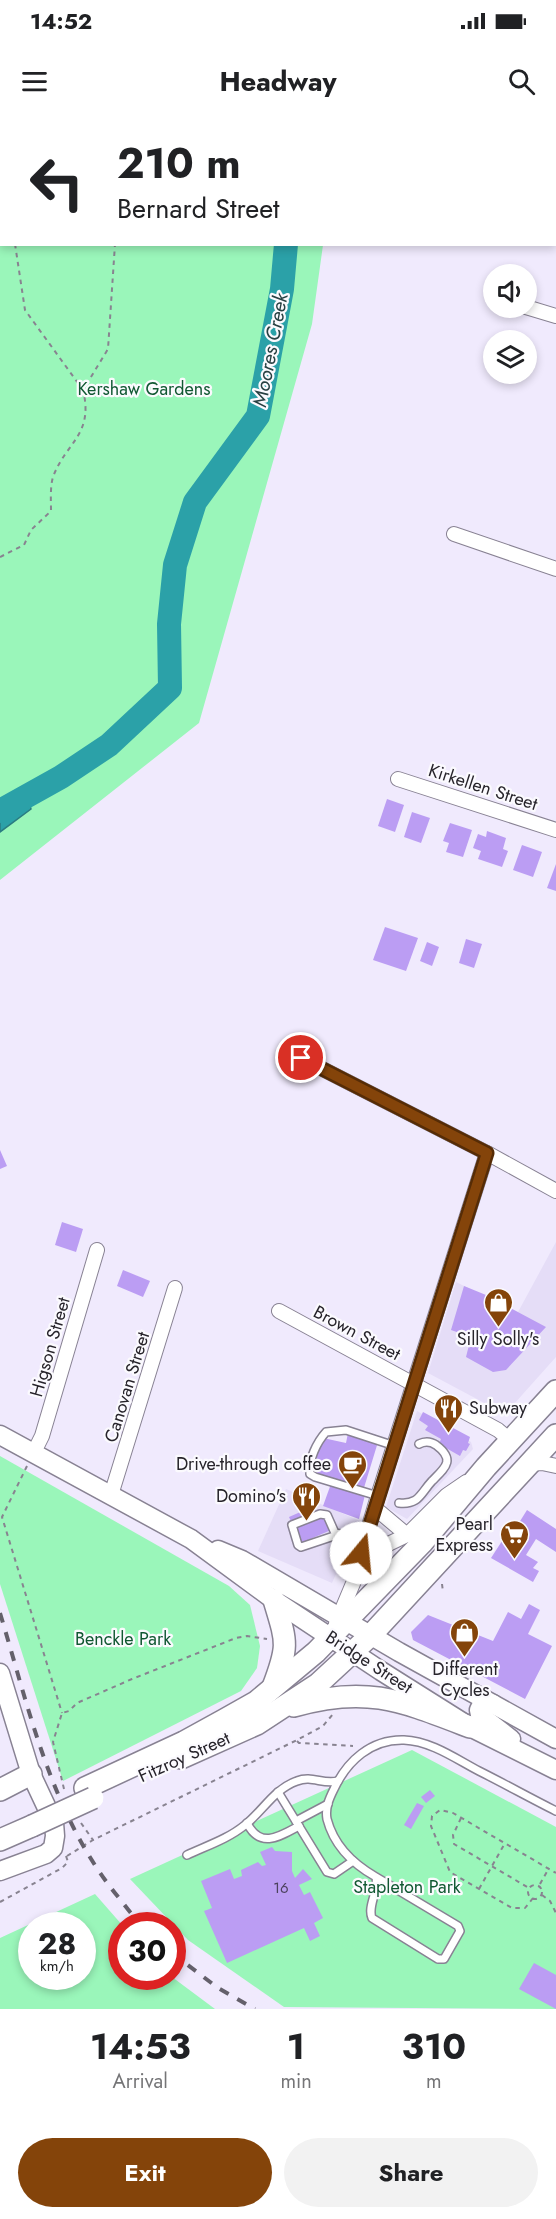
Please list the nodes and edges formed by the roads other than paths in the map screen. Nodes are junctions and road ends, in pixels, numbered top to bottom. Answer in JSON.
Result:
{"nodes":[{"id":1,"x":537,"y":310,"type":"edge"},
{"id":2,"x":556,"y":316,"type":"edge"},
{"id":3,"x":454,"y":534,"type":"dead end"},
{"id":4,"x":556,"y":568,"type":"edge"},
{"id":5,"x":398,"y":778,"type":"dead end"},
{"id":6,"x":556,"y":830,"type":"edge"},
{"id":7,"x":301,"y":1058,"type":"dead end"},
{"id":8,"x":487,"y":1153,"type":"junction"},
{"id":9,"x":556,"y":1191,"type":"edge"},
{"id":10,"x":97,"y":1250,"type":"dead end"},
{"id":11,"x":175,"y":1288,"type":"dead end"},
{"id":12,"x":279,"y":1311,"type":"dead end"},
{"id":13,"x":414,"y":1384,"type":"junction"},
{"id":14,"x":556,"y":1391,"type":"edge"},
{"id":15,"x":0,"y":1435,"type":"edge"},
{"id":16,"x":556,"y":1435,"type":"edge"},
{"id":17,"x":511,"y":1441,"type":"junction"},
{"id":18,"x":419,"y":1444,"type":"dead end"},
{"id":19,"x":395,"y":1446,"type":"junction"},
{"id":20,"x":34,"y":1452,"type":"junction"},
{"id":21,"x":529,"y":1464,"type":"junction"},
{"id":22,"x":556,"y":1466,"type":"edge"},
{"id":23,"x":486,"y":1467,"type":"junction"},
{"id":24,"x":111,"y":1495,"type":"junction"},
{"id":25,"x":376,"y":1502,"type":"junction"},
{"id":26,"x":399,"y":1503,"type":"dead end"},
{"id":27,"x":340,"y":1534,"type":"joint"},
{"id":28,"x":407,"y":1535,"type":"junction"},
{"id":29,"x":191,"y":1539,"type":"junction"},
{"id":30,"x":362,"y":1562,"type":"junction"},
{"id":31,"x":274,"y":1600,"type":"junction"},
{"id":32,"x":344,"y":1618,"type":"junction"},
{"id":33,"x":371,"y":1635,"type":"junction"},
{"id":34,"x":332,"y":1637,"type":"junction"},
{"id":35,"x":354,"y":1652,"type":"junction"},
{"id":36,"x":0,"y":1672,"type":"edge"},
{"id":37,"x":273,"y":1687,"type":"junction"},
{"id":38,"x":493,"y":1704,"type":"junction"},
{"id":39,"x":281,"y":1710,"type":"junction"},
{"id":40,"x":470,"y":1726,"type":"junction"},
{"id":41,"x":556,"y":1739,"type":"edge"},
{"id":42,"x":550,"y":1767,"type":"edge"},
{"id":43,"x":31,"y":1774,"type":"junction"},
{"id":44,"x":338,"y":1781,"type":"junction"},
{"id":45,"x":0,"y":1790,"type":"edge"},
{"id":46,"x":81,"y":1791,"type":"junction"},
{"id":47,"x":279,"y":1792,"type":"junction"},
{"id":48,"x":328,"y":1803,"type":"junction"},
{"id":49,"x":556,"y":1811,"type":"edge"},
{"id":50,"x":29,"y":1820,"type":"junction"},
{"id":51,"x":247,"y":1823,"type":"junction"},
{"id":52,"x":298,"y":1824,"type":"junction"},
{"id":53,"x":0,"y":1826,"type":"edge"},
{"id":54,"x":0,"y":1840,"type":"edge"},
{"id":55,"x":187,"y":1855,"type":"dead end"},
{"id":56,"x":353,"y":1862,"type":"junction"},
{"id":57,"x":0,"y":1871,"type":"edge"},
{"id":58,"x":376,"y":1877,"type":"junction"}],
"edges":[{"from":1,"to":2,"type":"street"},
{"from":3,"to":4,"type":"street"},
{"from":5,"to":6,"type":"street","name":"Kirkellen Street"},
{"from":7,"to":8,"type":"street"},
{"from":8,"to":9,"type":"street"},
{"from":8,"to":13,"type":"street"},
{"from":10,"to":20,"type":"street","name":"Higson Street"},
{"from":11,"to":24,"type":"street","name":"Canovan Street"},
{"from":12,"to":13,"type":"street","name":"Brown Street"},
{"from":13,"to":17,"type":"street","name":"Brown Street"},
{"from":13,"to":19,"type":"street"},
{"from":14,"to":17,"type":"main road","name":"Fitzroy Street"},
{"from":15,"to":20,"type":"street","name":"Bridge Street"},
{"from":16,"to":21,"type":"main road","name":"Fitzroy Street"},
{"from":17,"to":23,"type":"main road","name":"Fitzroy Street"},
{"from":18,"to":26,"type":"lane"},
{"from":19,"to":25,"type":"street"},
{"from":19,"to":25,"type":"lane"},
{"from":20,"to":24,"type":"street","name":"Bridge Street"},
{"from":21,"to":22,"type":"street"},
{"from":21,"to":33,"type":"main road","name":"Fitzroy Street"},
{"from":23,"to":28,"type":"street"},
{"from":23,"to":32,"type":"main road","name":"Fitzroy Street"},
{"from":24,"to":29,"type":"street","name":"Bridge Street"},
{"from":25,"to":28,"type":"street"},
{"from":25,"to":30,"type":"street"},
{"from":27,"to":27,"type":"lane"},
{"from":28,"to":30,"type":"street"},
{"from":29,"to":31,"type":"street","name":"Bridge Street"},
{"from":29,"to":32,"type":"street","name":"Bridge Street"},
{"from":30,"to":32,"type":"street"},
{"from":31,"to":34,"type":"street","name":"Bridge Street"},
{"from":31,"to":37,"type":"main road"},
{"from":32,"to":33,"type":"street","name":"Bridge Street"},
{"from":32,"to":34,"type":"main road","name":"Fitzroy Street"},
{"from":33,"to":35,"type":"main road","name":"Fitzroy Street"},
{"from":33,"to":38,"type":"street","name":"Bridge Street"},
{"from":34,"to":35,"type":"street","name":"Bridge Street"},
{"from":34,"to":37,"type":"main road","name":"Fitzroy Street"},
{"from":35,"to":39,"type":"main road","name":"Fitzroy Street"},
{"from":35,"to":40,"type":"street","name":"Bridge Street"},
{"from":36,"to":43,"type":"street"},
{"from":37,"to":46,"type":"main road","name":"Fitzroy Street"},
{"from":38,"to":41,"type":"street","name":"Bridge Street"},
{"from":38,"to":42,"type":"street"},
{"from":39,"to":40,"type":"main road"},
{"from":39,"to":46,"type":"main road","name":"Fitzroy Street"},
{"from":40,"to":42,"type":"street","name":"Bridge Street"},
{"from":43,"to":45,"type":"main road"},
{"from":43,"to":57,"type":"street"},
{"from":44,"to":47,"type":"lane"},
{"from":44,"to":48,"type":"lane"},
{"from":44,"to":49,"type":"lane"},
{"from":46,"to":50,"type":"main road","name":"Fitzroy Street","bridge":true},
{"from":47,"to":51,"type":"lane"},
{"from":47,"to":52,"type":"lane"},
{"from":48,"to":52,"type":"lane"},
{"from":48,"to":56,"type":"lane"},
{"from":50,"to":53,"type":"main road","name":"Fitzroy Street"},
{"from":50,"to":54,"type":"main road","name":"Fitzroy Street"},
{"from":51,"to":52,"type":"lane"},
{"from":51,"to":55,"type":"lane"},
{"from":52,"to":56,"type":"lane"},
{"from":56,"to":58,"type":"lane"},
{"from":58,"to":58,"type":"lane"}]}
